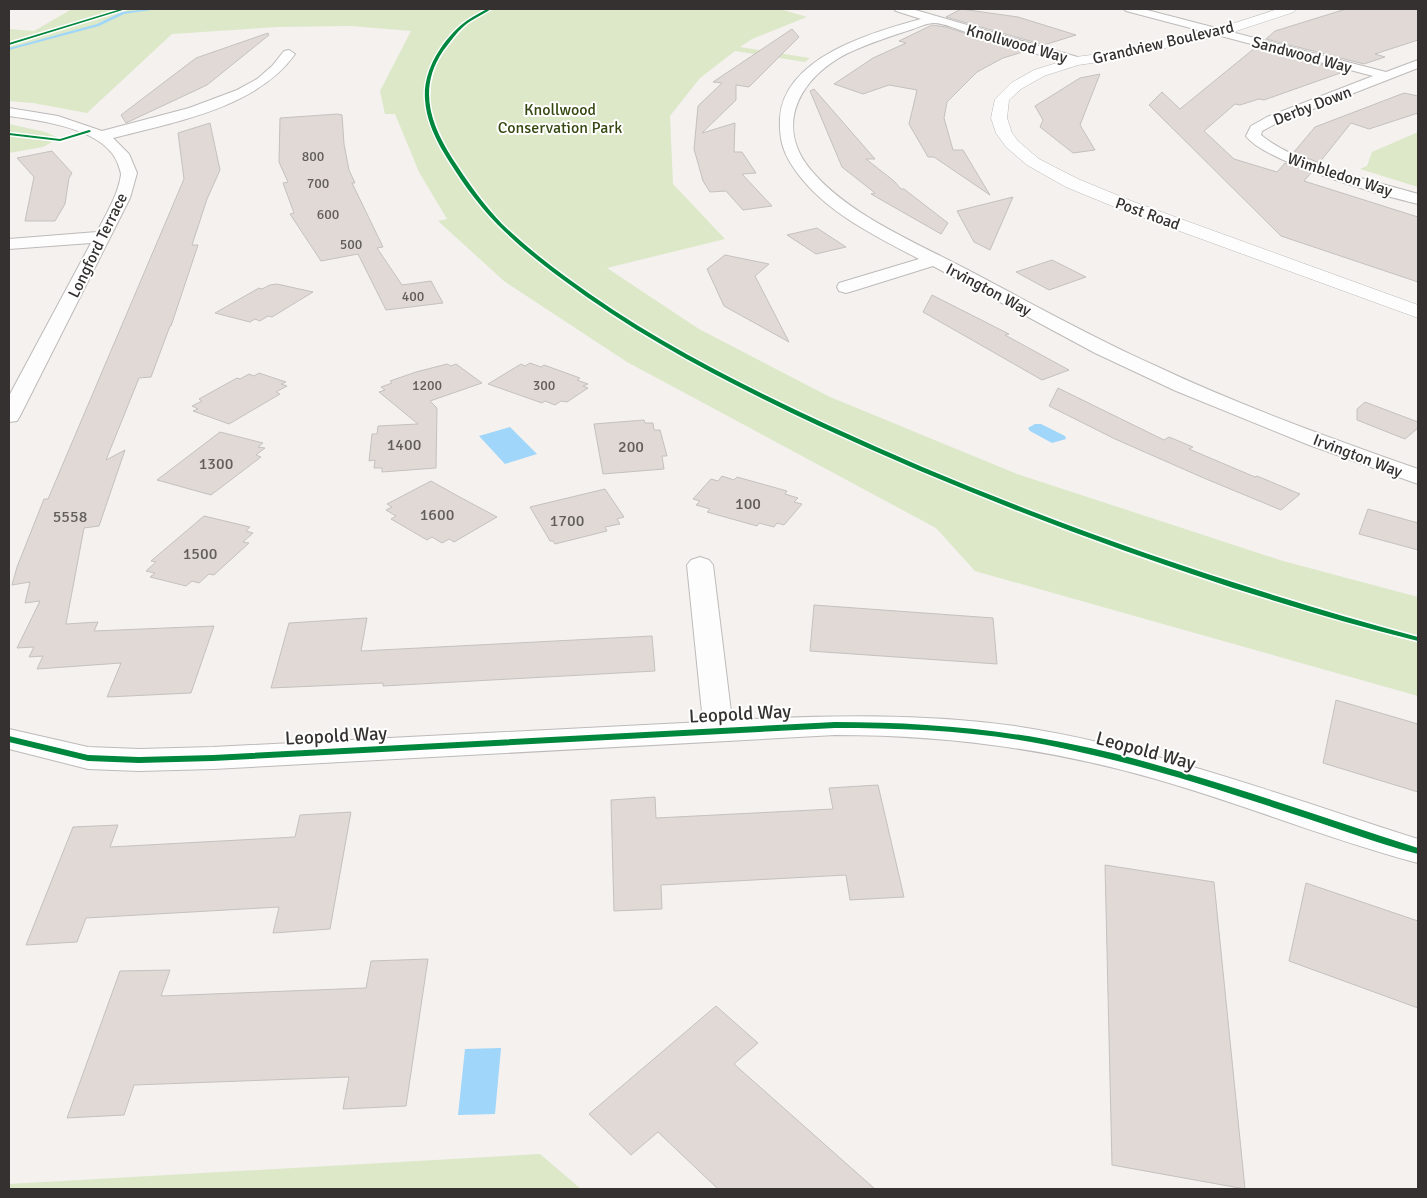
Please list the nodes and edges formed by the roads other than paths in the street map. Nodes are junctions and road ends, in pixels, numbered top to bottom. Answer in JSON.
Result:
{"nodes":[{"id":1,"x":900,"y":9,"type":"edge"},
{"id":2,"x":1130,"y":9,"type":"edge"},
{"id":3,"x":1290,"y":9,"type":"edge"},
{"id":4,"x":1212,"y":14,"type":"dead end"},
{"id":5,"x":935,"y":19,"type":"junction"},
{"id":6,"x":1184,"y":23,"type":"junction"},
{"id":7,"x":1159,"y":30,"type":"dead end"},
{"id":8,"x":1219,"y":32,"type":"junction"},
{"id":9,"x":1142,"y":35,"type":"dead end"},
{"id":10,"x":289,"y":54,"type":"dead end"},
{"id":11,"x":1076,"y":60,"type":"junction"},
{"id":12,"x":1418,"y":64,"type":"edge"},
{"id":13,"x":1387,"y":76,"type":"junction"},
{"id":14,"x":9,"y":112,"type":"edge"},
{"id":15,"x":101,"y":136,"type":"junction"},
{"id":16,"x":1263,"y":147,"type":"joint"},
{"id":17,"x":1418,"y":198,"type":"edge"},
{"id":18,"x":103,"y":237,"type":"junction"},
{"id":19,"x":9,"y":244,"type":"edge"},
{"id":20,"x":935,"y":260,"type":"junction"},
{"id":21,"x":846,"y":287,"type":"dead end"},
{"id":22,"x":1418,"y":312,"type":"edge"},
{"id":23,"x":9,"y":416,"type":"edge"},
{"id":24,"x":1418,"y":478,"type":"edge"},
{"id":25,"x":700,"y":565,"type":"dead end"},
{"id":26,"x":720,"y":730,"type":"junction"},
{"id":27,"x":9,"y":739,"type":"edge"},
{"id":28,"x":1418,"y":851,"type":"edge"}],
"edges":[{"from":1,"to":5,"type":"street","name":"Knollwood Way"},
{"from":2,"to":6,"type":"street","name":"Sandwood Way"},
{"from":3,"to":8,"type":"street","name":"Grandview Boulevard"},
{"from":4,"to":6,"type":"street","name":"Grandview Boulevard"},
{"from":5,"to":11,"type":"street","name":"Knollwood Way"},
{"from":5,"to":20,"type":"street","name":"Irvington Way"},
{"from":6,"to":7,"type":"street","name":"Grandview Boulevard"},
{"from":6,"to":8,"type":"street","name":"Sandwood Way"},
{"from":8,"to":11,"type":"street","name":"Grandview Boulevard"},
{"from":8,"to":13,"type":"street","name":"Sandwood Way"},
{"from":9,"to":11,"type":"street","name":"Grandview Boulevard"},
{"from":10,"to":15,"type":"street"},
{"from":11,"to":22,"type":"street","name":"Post Road"},
{"from":12,"to":13,"type":"street","name":"Derby Down"},
{"from":13,"to":16,"type":"street","name":"Derby Down"},
{"from":14,"to":15,"type":"street","name":"Longford Terrace"},
{"from":15,"to":18,"type":"street","name":"Longford Terrace"},
{"from":16,"to":17,"type":"street","name":"Wimbledon Way"},
{"from":18,"to":19,"type":"street"},
{"from":18,"to":23,"type":"street","name":"Longford Terrace"},
{"from":20,"to":21,"type":"street"},
{"from":20,"to":24,"type":"street","name":"Irvington Way"},
{"from":25,"to":26,"type":"street","name":"Leopold Way"},
{"from":26,"to":27,"type":"street","name":"Leopold Way"},
{"from":26,"to":28,"type":"street","name":"Leopold Way"}]}
